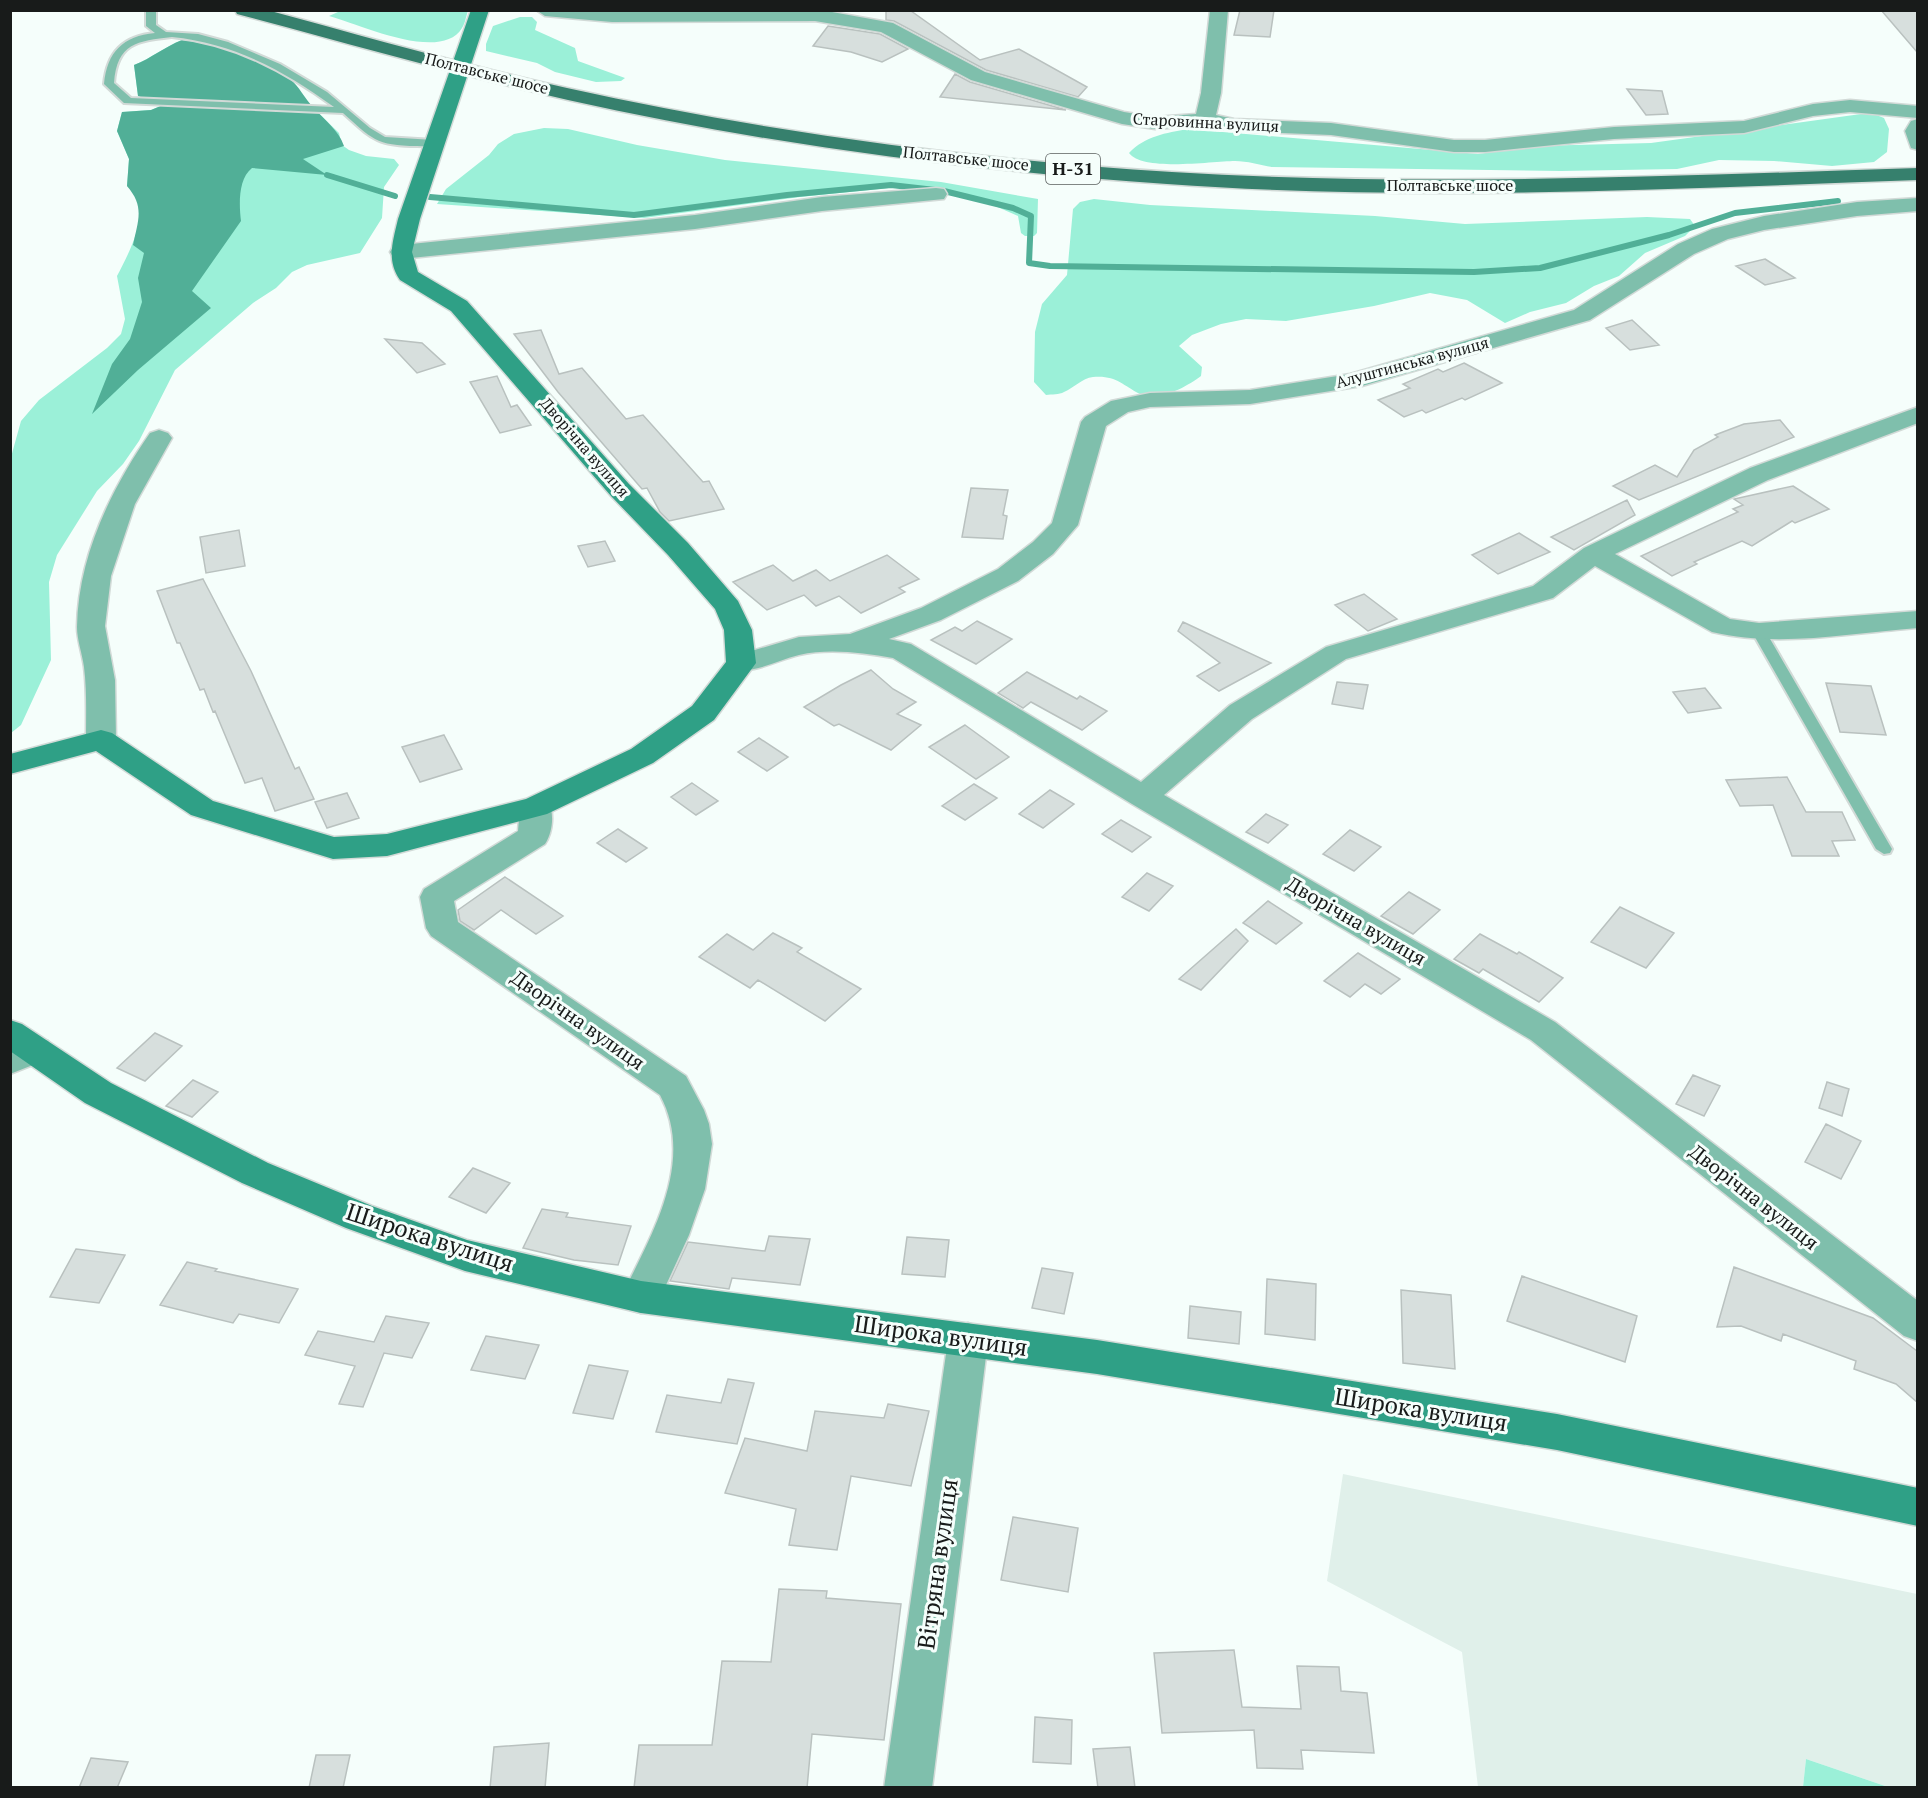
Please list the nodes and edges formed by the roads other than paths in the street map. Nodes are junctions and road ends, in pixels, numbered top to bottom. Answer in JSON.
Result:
{"nodes":[{"id":1,"x":151,"y":10,"type":"edge"},
{"id":2,"x":244,"y":10,"type":"edge"},
{"id":3,"x":480,"y":10,"type":"edge"},
{"id":4,"x":545,"y":10,"type":"edge"},
{"id":5,"x":836,"y":10,"type":"edge"},
{"id":6,"x":1219,"y":10,"type":"edge"},
{"id":7,"x":815,"y":15,"type":"junction"},
{"id":8,"x":871,"y":17,"type":"edge"},
{"id":9,"x":162,"y":34,"type":"junction"},
{"id":10,"x":460,"y":66,"type":"junction"},
{"id":11,"x":345,"y":110,"type":"junction"},
{"id":12,"x":1917,"y":112,"type":"edge"},
{"id":13,"x":1206,"y":119,"type":"junction"},
{"id":14,"x":1917,"y":125,"type":"edge"},
{"id":15,"x":434,"y":143,"type":"junction"},
{"id":16,"x":1917,"y":144,"type":"edge"},
{"id":17,"x":1917,"y":174,"type":"edge"},
{"id":18,"x":936,"y":194,"type":"dead end"},
{"id":19,"x":1917,"y":204,"type":"edge"},
{"id":20,"x":401,"y":252,"type":"junction"},
{"id":21,"x":1917,"y":414,"type":"edge"},
{"id":22,"x":159,"y":438,"type":"dead end"},
{"id":23,"x":1594,"y":554,"type":"junction"},
{"id":24,"x":1917,"y":619,"type":"edge"},
{"id":25,"x":1759,"y":632,"type":"junction"},
{"id":26,"x":853,"y":643,"type":"junction"},
{"id":27,"x":741,"y":663,"type":"junction"},
{"id":28,"x":101,"y":740,"type":"junction"},
{"id":29,"x":10,"y":764,"type":"edge"},
{"id":30,"x":1143,"y":797,"type":"junction"},
{"id":31,"x":536,"y":807,"type":"junction"},
{"id":32,"x":1884,"y":849,"type":"dead end"},
{"id":33,"x":19,"y":1048,"type":"edge"},
{"id":34,"x":642,"y":1297,"type":"junction"},
{"id":35,"x":1917,"y":1324,"type":"edge"},
{"id":36,"x":968,"y":1340,"type":"junction"},
{"id":37,"x":1917,"y":1507,"type":"edge"},
{"id":38,"x":908,"y":1788,"type":"edge"}],
"edges":[{"from":1,"to":9,"type":"lane"},
{"from":2,"to":10,"type":"main road","name":"Полтавське шосе","number":"Н-31"},
{"from":3,"to":10,"type":"street"},
{"from":4,"to":7,"type":"street","name":"Старовинна вулиця"},
{"from":5,"to":7,"type":"street"},
{"from":6,"to":13,"type":"street"},
{"from":7,"to":8,"type":"street","name":"Старовинна вулиця"},
{"from":8,"to":13,"type":"street","name":"Старовинна вулиця"},
{"from":9,"to":11,"type":"lane"},
{"from":9,"to":11,"type":"lane"},
{"from":10,"to":15,"type":"street"},
{"from":10,"to":17,"type":"main road","name":"Полтавське шосе","number":"Н-31"},
{"from":11,"to":15,"type":"lane"},
{"from":12,"to":13,"type":"street","name":"Старовинна вулиця"},
{"from":14,"to":16,"type":"street"},
{"from":15,"to":20,"type":"street"},
{"from":18,"to":20,"type":"street"},
{"from":19,"to":26,"type":"street","name":"Алуштинська вулиця"},
{"from":20,"to":27,"type":"street","name":"Дворічна вулиця"},
{"from":21,"to":23,"type":"street"},
{"from":22,"to":28,"type":"street"},
{"from":23,"to":25,"type":"street"},
{"from":23,"to":30,"type":"street"},
{"from":24,"to":25,"type":"street"},
{"from":25,"to":32,"type":"lane"},
{"from":26,"to":27,"type":"street","name":"Дворічна вулиця"},
{"from":26,"to":30,"type":"street","name":"Дворічна вулиця"},
{"from":27,"to":31,"type":"street"},
{"from":28,"to":29,"type":"street"},
{"from":28,"to":31,"type":"street"},
{"from":30,"to":35,"type":"street","name":"Дворічна вулиця"},
{"from":31,"to":34,"type":"street","name":"Дворічна вулиця"},
{"from":33,"to":34,"type":"street","name":"Широка вулиця"},
{"from":34,"to":36,"type":"street","name":"Широка вулиця"},
{"from":36,"to":37,"type":"street","name":"Широка вулиця"},
{"from":36,"to":38,"type":"street","name":"Вітряна вулиця"}]}
